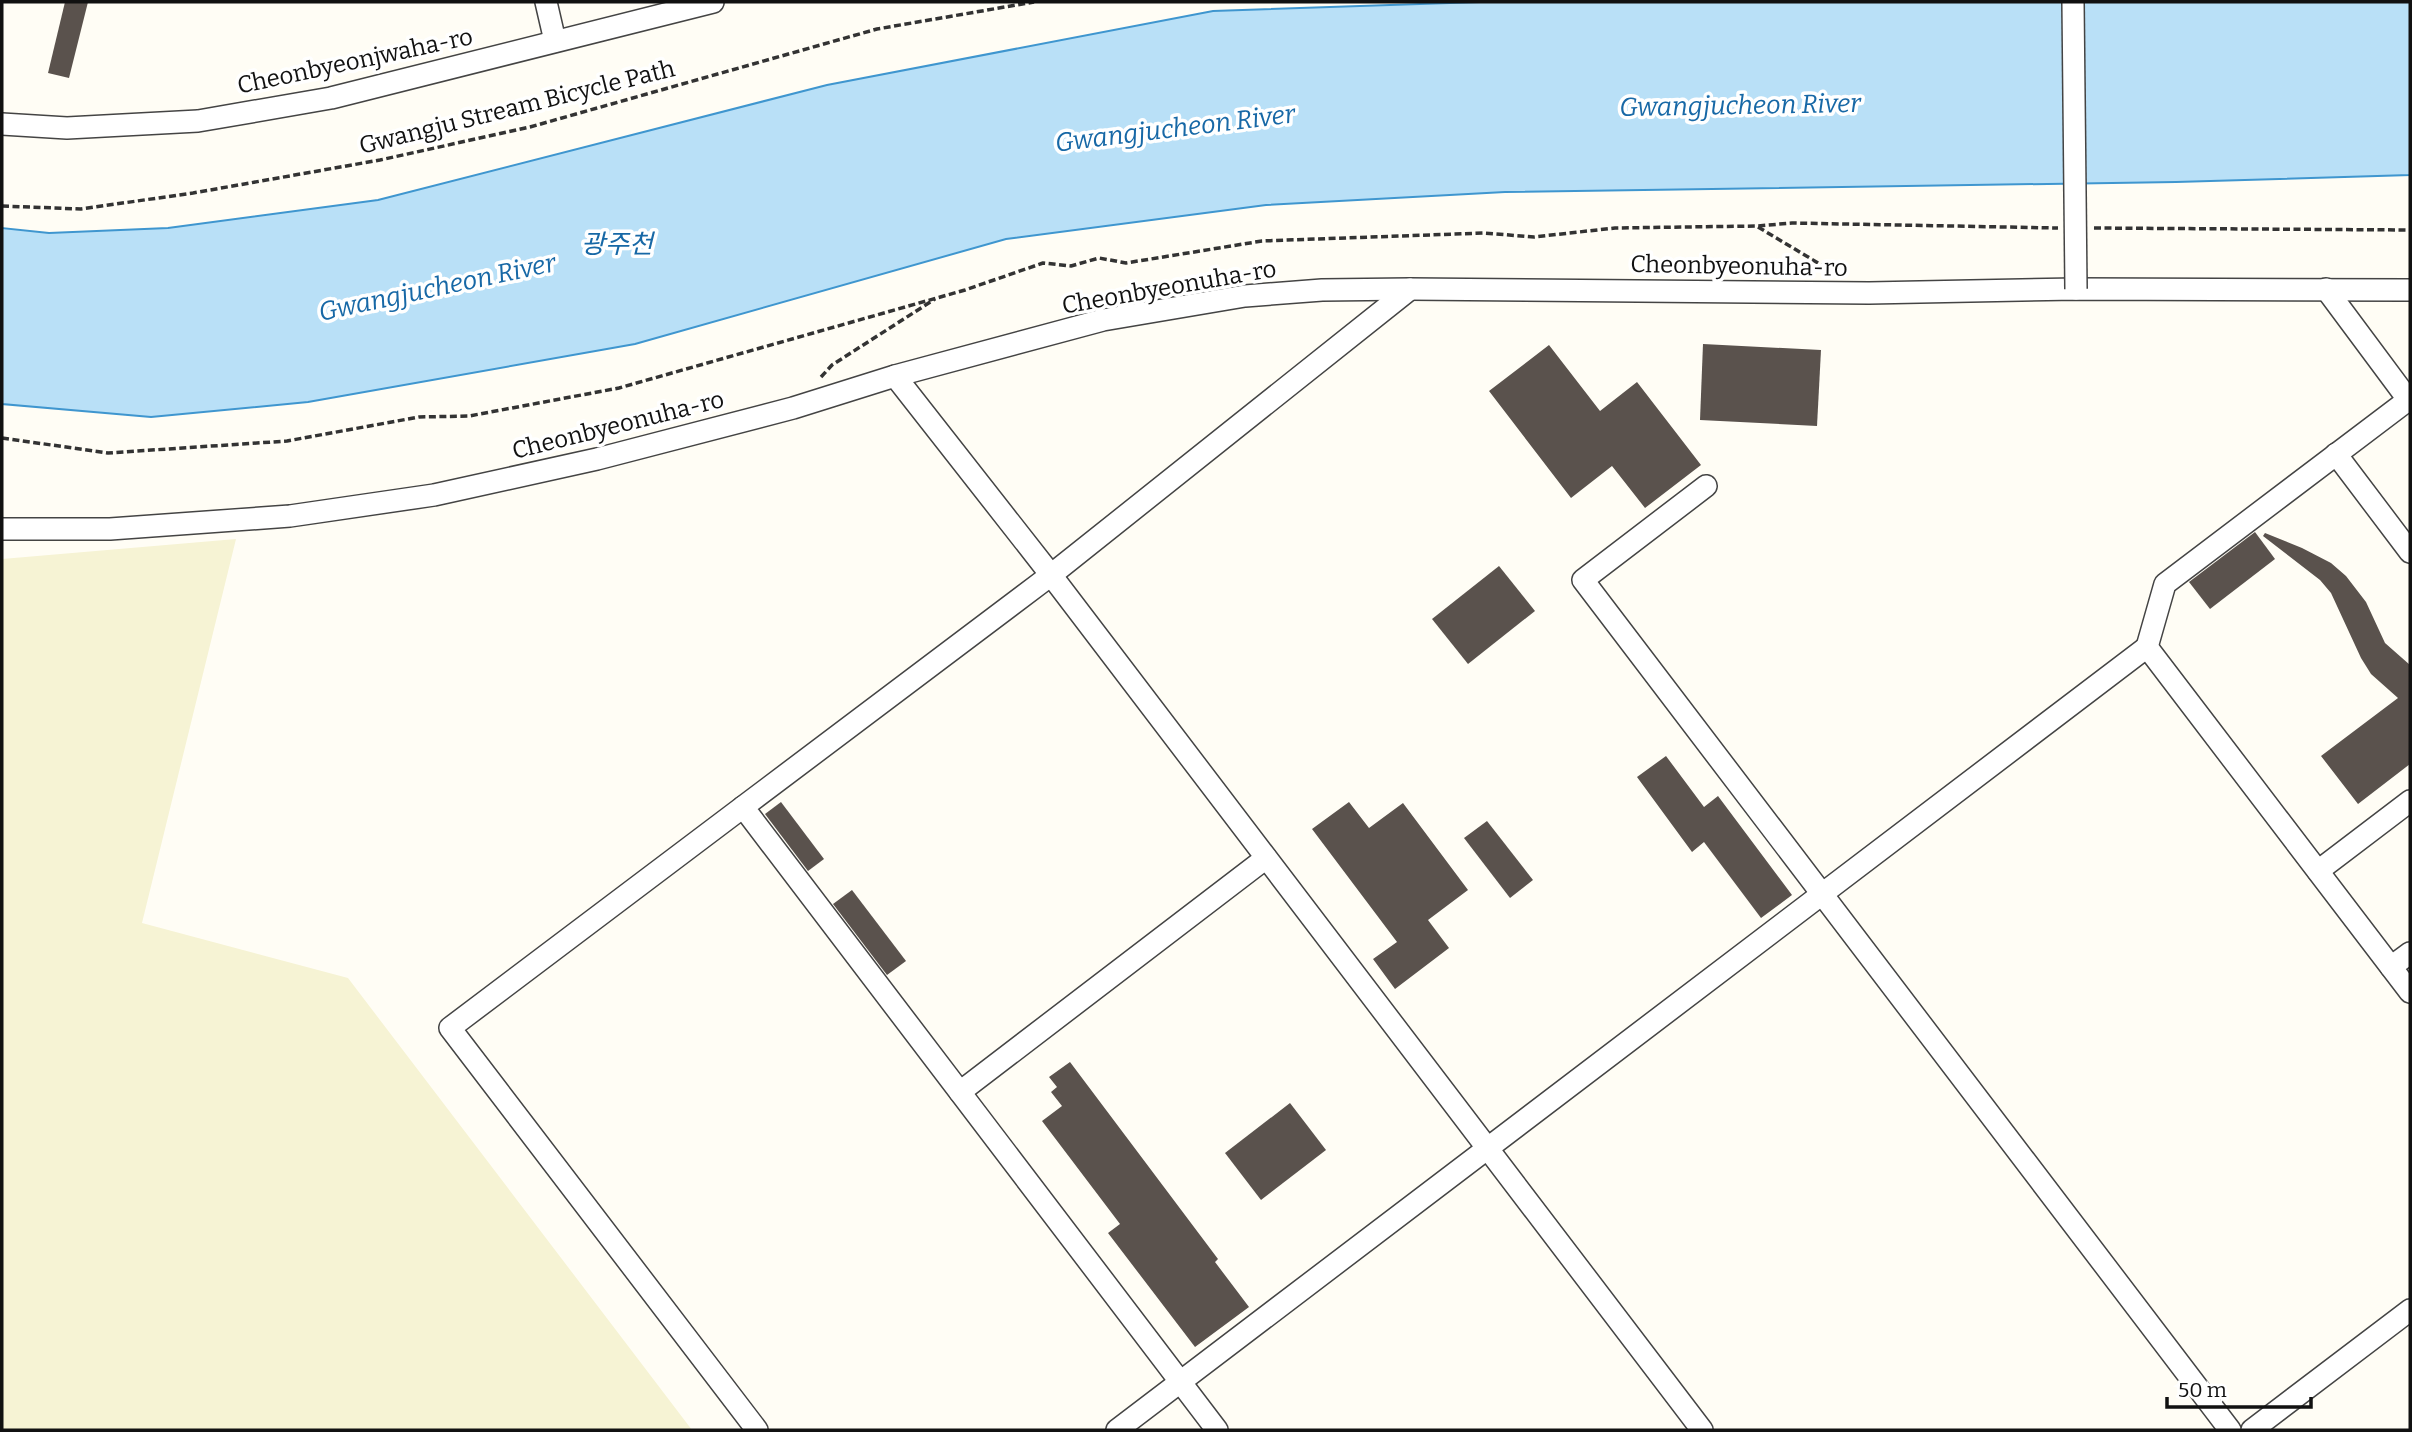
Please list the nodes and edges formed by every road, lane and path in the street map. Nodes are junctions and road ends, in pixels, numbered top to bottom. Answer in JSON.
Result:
{"nodes":[{"id":1,"x":546,"y":2,"type":"edge"},
{"id":2,"x":713,"y":2,"type":"edge"},
{"id":3,"x":1034,"y":2,"type":"edge"},
{"id":4,"x":2073,"y":2,"type":"edge"},
{"id":5,"x":555,"y":41,"type":"junction"},
{"id":6,"x":2,"y":124,"type":"edge"},
{"id":7,"x":2,"y":205,"type":"edge"},
{"id":8,"x":1757,"y":226,"type":"dead end"},
{"id":9,"x":1835,"y":273,"type":"dead end"},
{"id":10,"x":1410,"y":289,"type":"junction"},
{"id":11,"x":2076,"y":289,"type":"junction"},
{"id":12,"x":2326,"y":289,"type":"junction"},
{"id":13,"x":2410,"y":290,"type":"edge"},
{"id":14,"x":940,"y":296,"type":"dead end"},
{"id":15,"x":895,"y":376,"type":"junction"},
{"id":16,"x":816,"y":382,"type":"dead end"},
{"id":17,"x":2409,"y":401,"type":"edge"},
{"id":18,"x":2336,"y":454,"type":"junction"},
{"id":19,"x":1706,"y":486,"type":"dead end"},
{"id":20,"x":2,"y":529,"type":"edge"},
{"id":21,"x":2410,"y":552,"type":"edge"},
{"id":22,"x":1051,"y":575,"type":"junction"},
{"id":23,"x":2147,"y":646,"type":"junction"},
{"id":24,"x":2410,"y":801,"type":"edge"},
{"id":25,"x":743,"y":807,"type":"junction"},
{"id":26,"x":1266,"y":858,"type":"junction"},
{"id":27,"x":2318,"y":871,"type":"junction"},
{"id":28,"x":1822,"y":894,"type":"junction"},
{"id":29,"x":2410,"y":953,"type":"edge"},
{"id":30,"x":2391,"y":967,"type":"junction"},
{"id":31,"x":2410,"y":992,"type":"edge"},
{"id":32,"x":960,"y":1093,"type":"junction"},
{"id":33,"x":1487,"y":1148,"type":"junction"},
{"id":34,"x":2410,"y":1310,"type":"edge"},
{"id":35,"x":1181,"y":1382,"type":"junction"},
{"id":36,"x":757,"y":1430,"type":"edge"},
{"id":37,"x":1117,"y":1430,"type":"edge"},
{"id":38,"x":1217,"y":1430,"type":"edge"},
{"id":39,"x":1702,"y":1430,"type":"edge"},
{"id":40,"x":2230,"y":1430,"type":"edge"},
{"id":41,"x":2252,"y":1430,"type":"edge"}],
"edges":[{"from":1,"to":5,"type":"street"},
{"from":2,"to":5,"type":"street","name":"Cheonbyeonjwaha-ro"},
{"from":3,"to":7,"type":"path","name":"Gwangju Stream Bicycle Path"},
{"from":4,"to":11,"type":"street","bridge":true},
{"from":5,"to":6,"type":"street","name":"Cheonbyeonjwaha-ro"},
{"from":8,"to":9,"type":"path"},
{"from":10,"to":11,"type":"street","name":"Cheonbyeonuha-ro"},
{"from":10,"to":15,"type":"street","name":"Cheonbyeonuha-ro"},
{"from":10,"to":22,"type":"street"},
{"from":11,"to":12,"type":"street","name":"Cheonbyeonuha-ro"},
{"from":12,"to":13,"type":"street","name":"Cheonbyeonuha-ro"},
{"from":12,"to":17,"type":"street"},
{"from":14,"to":16,"type":"path"},
{"from":15,"to":20,"type":"street","name":"Cheonbyeonuha-ro"},
{"from":15,"to":22,"type":"street"},
{"from":17,"to":18,"type":"street"},
{"from":18,"to":21,"type":"street"},
{"from":18,"to":23,"type":"street"},
{"from":19,"to":28,"type":"street"},
{"from":22,"to":25,"type":"street"},
{"from":22,"to":26,"type":"street"},
{"from":23,"to":27,"type":"street"},
{"from":23,"to":28,"type":"street"},
{"from":24,"to":27,"type":"street"},
{"from":25,"to":32,"type":"street"},
{"from":25,"to":36,"type":"street"},
{"from":26,"to":32,"type":"street"},
{"from":26,"to":33,"type":"street"},
{"from":27,"to":30,"type":"street"},
{"from":28,"to":33,"type":"street"},
{"from":28,"to":40,"type":"street"},
{"from":29,"to":30,"type":"street"},
{"from":30,"to":31,"type":"street"},
{"from":32,"to":35,"type":"street"},
{"from":33,"to":35,"type":"street"},
{"from":33,"to":39,"type":"street"},
{"from":34,"to":41,"type":"street"},
{"from":35,"to":37,"type":"street"},
{"from":35,"to":38,"type":"street"}]}
